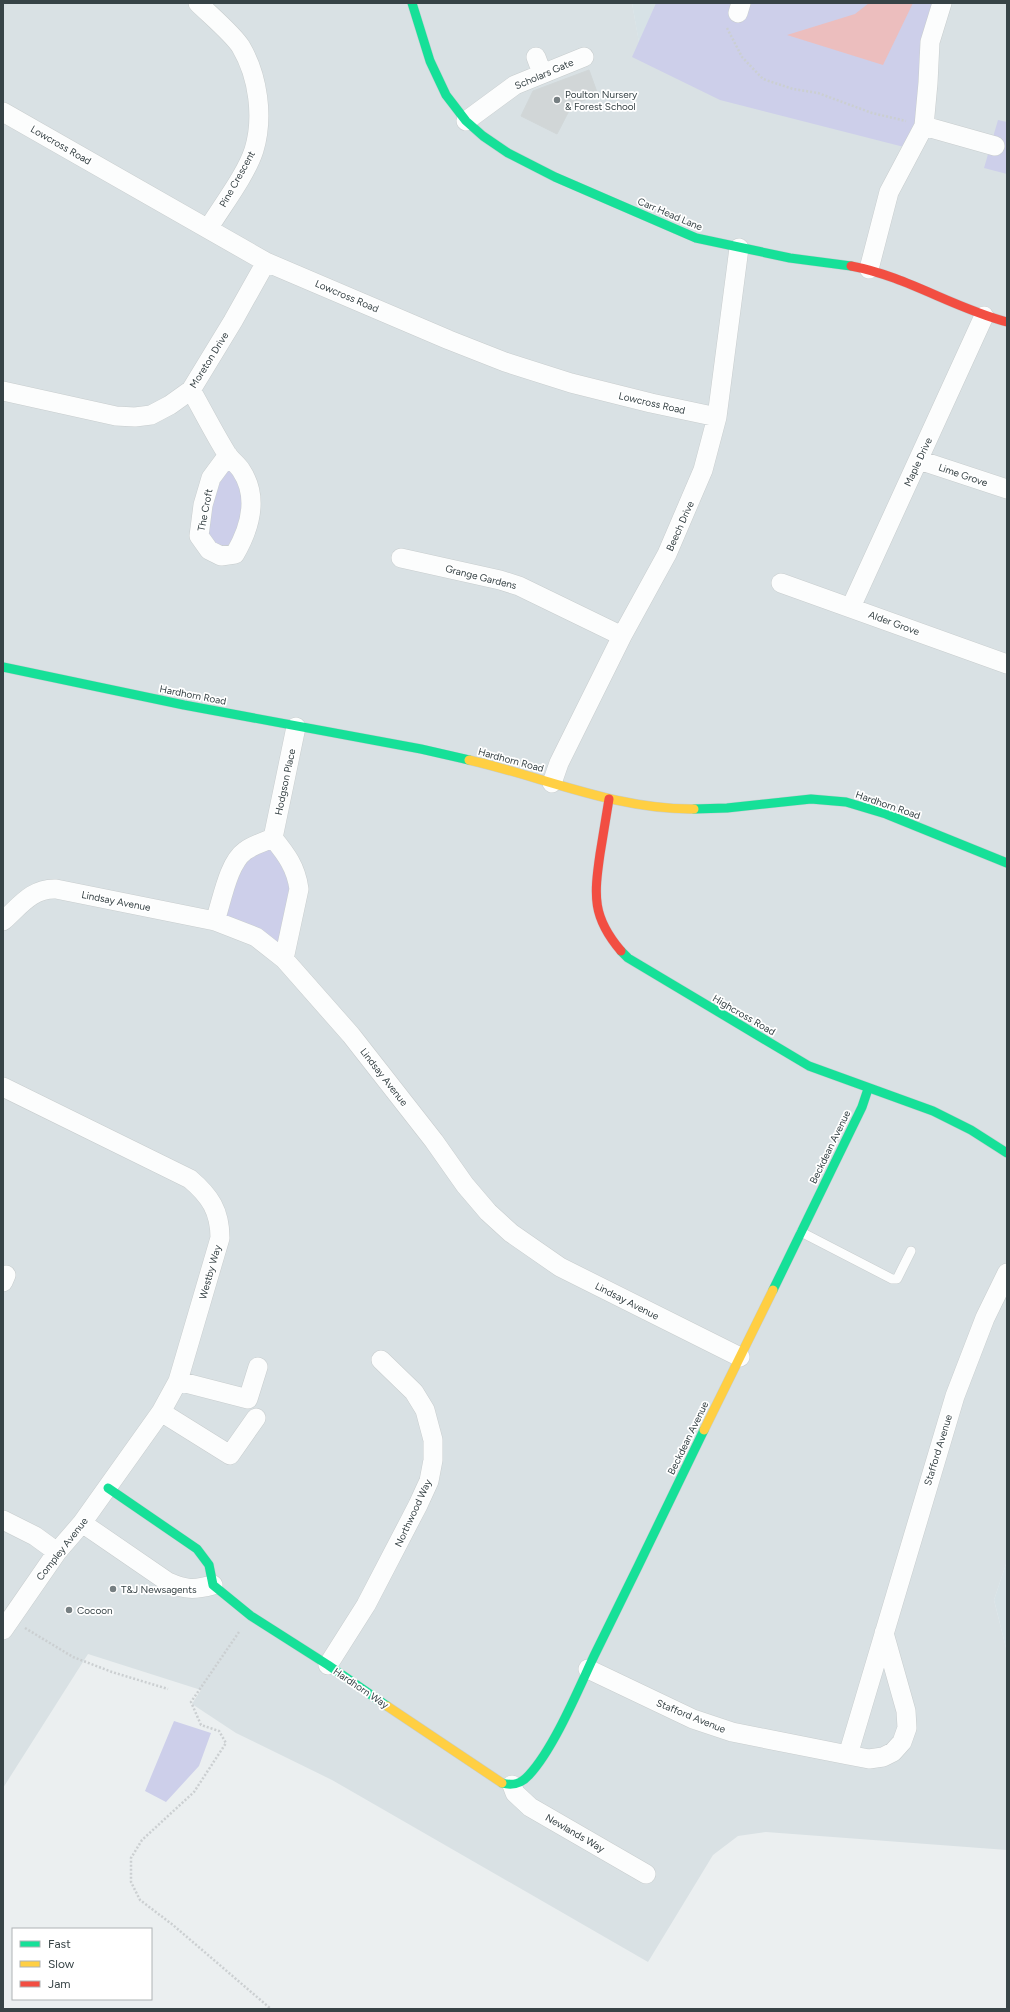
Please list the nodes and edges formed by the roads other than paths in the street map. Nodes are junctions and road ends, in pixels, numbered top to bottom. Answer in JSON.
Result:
{"nodes":[{"id":1,"x":198,"y":3,"type":"edge"},
{"id":2,"x":412,"y":3,"type":"edge"},
{"id":3,"x":942,"y":3,"type":"edge"},
{"id":4,"x":584,"y":57,"type":"dead end"},
{"id":5,"x":3,"y":112,"type":"edge"},
{"id":6,"x":466,"y":121,"type":"junction"},
{"id":7,"x":924,"y":126,"type":"junction"},
{"id":8,"x":995,"y":146,"type":"dead end"},
{"id":9,"x":208,"y":229,"type":"junction"},
{"id":10,"x":739,"y":248,"type":"junction"},
{"id":11,"x":266,"y":262,"type":"junction"},
{"id":12,"x":869,"y":269,"type":"junction"},
{"id":13,"x":984,"y":316,"type":"junction"},
{"id":14,"x":1007,"y":322,"type":"edge"},
{"id":15,"x":190,"y":390,"type":"junction"},
{"id":16,"x":3,"y":391,"type":"edge"},
{"id":17,"x":717,"y":417,"type":"junction"},
{"id":18,"x":228,"y":455,"type":"junction"},
{"id":19,"x":919,"y":460,"type":"junction"},
{"id":20,"x":1007,"y":489,"type":"edge"},
{"id":21,"x":401,"y":558,"type":"dead end"},
{"id":22,"x":781,"y":583,"type":"dead end"},
{"id":23,"x":851,"y":607,"type":"junction"},
{"id":24,"x":622,"y":636,"type":"junction"},
{"id":25,"x":1007,"y":664,"type":"edge"},
{"id":26,"x":3,"y":667,"type":"edge"},
{"id":27,"x":296,"y":727,"type":"junction"},
{"id":28,"x":552,"y":782,"type":"junction"},
{"id":29,"x":609,"y":799,"type":"junction"},
{"id":30,"x":273,"y":838,"type":"junction"},
{"id":31,"x":1007,"y":863,"type":"edge"},
{"id":32,"x":3,"y":921,"type":"edge"},
{"id":33,"x":215,"y":921,"type":"junction"},
{"id":34,"x":284,"y":959,"type":"junction"},
{"id":35,"x":3,"y":1087,"type":"edge"},
{"id":36,"x":868,"y":1089,"type":"junction"},
{"id":37,"x":1007,"y":1153,"type":"edge"},
{"id":38,"x":801,"y":1232,"type":"junction"},
{"id":39,"x":911,"y":1251,"type":"dead end"},
{"id":40,"x":1007,"y":1273,"type":"edge"},
{"id":41,"x":740,"y":1357,"type":"junction"},
{"id":42,"x":381,"y":1360,"type":"dead end"},
{"id":43,"x":258,"y":1367,"type":"dead end"},
{"id":44,"x":178,"y":1381,"type":"junction"},
{"id":45,"x":161,"y":1412,"type":"junction"},
{"id":46,"x":256,"y":1418,"type":"dead end"},
{"id":47,"x":108,"y":1488,"type":"junction"},
{"id":48,"x":3,"y":1520,"type":"edge"},
{"id":49,"x":82,"y":1523,"type":"junction"},
{"id":50,"x":57,"y":1552,"type":"junction"},
{"id":51,"x":213,"y":1585,"type":"junction"},
{"id":52,"x":7,"y":1624,"type":"edge"},
{"id":53,"x":884,"y":1633,"type":"junction"},
{"id":54,"x":328,"y":1665,"type":"junction"},
{"id":55,"x":588,"y":1669,"type":"junction"},
{"id":56,"x":848,"y":1755,"type":"junction"},
{"id":57,"x":512,"y":1785,"type":"junction"},
{"id":58,"x":646,"y":1874,"type":"dead end"}],
"edges":[{"from":1,"to":9,"type":"street","name":"Pine Crescent"},
{"from":2,"to":6,"type":"street","name":"Carr Head Lane"},
{"from":3,"to":7,"type":"street"},
{"from":4,"to":6,"type":"street","name":"Scholars Gate"},
{"from":5,"to":9,"type":"street","name":"Lowcross Road"},
{"from":6,"to":10,"type":"street","name":"Carr Head Lane"},
{"from":7,"to":8,"type":"street"},
{"from":7,"to":12,"type":"street"},
{"from":9,"to":11,"type":"street","name":"Lowcross Road"},
{"from":10,"to":12,"type":"street","name":"Carr Head Lane"},
{"from":10,"to":17,"type":"street","name":"Beech Drive"},
{"from":11,"to":15,"type":"street","name":"Moreton Drive"},
{"from":11,"to":17,"type":"street","name":"Lowcross Road"},
{"from":12,"to":13,"type":"street","name":"Carr Head Lane"},
{"from":13,"to":14,"type":"street","name":"Carr Head Lane"},
{"from":13,"to":19,"type":"street","name":"Maple Drive"},
{"from":15,"to":16,"type":"street","name":"Moreton Drive"},
{"from":15,"to":18,"type":"street","name":"The Croft"},
{"from":17,"to":24,"type":"street","name":"Beech Drive"},
{"from":18,"to":18,"type":"street","name":"The Croft"},
{"from":19,"to":20,"type":"street","name":"Lime Grove"},
{"from":19,"to":23,"type":"street","name":"Maple Drive"},
{"from":21,"to":24,"type":"street","name":"Grange Gardens"},
{"from":22,"to":23,"type":"street","name":"Alder Grove"},
{"from":23,"to":25,"type":"street","name":"Alder Grove"},
{"from":24,"to":28,"type":"street","name":"Beech Drive"},
{"from":26,"to":27,"type":"street","name":"Hardhorn Road"},
{"from":27,"to":28,"type":"street","name":"Hardhorn Road"},
{"from":27,"to":30,"type":"street","name":"Hodgson Place"},
{"from":28,"to":29,"type":"street","name":"Hardhorn Road"},
{"from":29,"to":31,"type":"street","name":"Hardhorn Road"},
{"from":29,"to":36,"type":"street","name":"Highcross Road"},
{"from":30,"to":33,"type":"street"},
{"from":30,"to":34,"type":"street"},
{"from":32,"to":33,"type":"street","name":"Lindsay Avenue"},
{"from":33,"to":34,"type":"street","name":"Lindsay Avenue"},
{"from":34,"to":41,"type":"street","name":"Lindsay Avenue"},
{"from":35,"to":44,"type":"street","name":"Westby Way"},
{"from":36,"to":37,"type":"street","name":"Highcross Road"},
{"from":36,"to":38,"type":"street","name":"Beckdean Avenue"},
{"from":38,"to":39,"type":"lane"},
{"from":38,"to":41,"type":"street","name":"Beckdean Avenue"},
{"from":40,"to":53,"type":"street","name":"Stafford Avenue"},
{"from":41,"to":55,"type":"street","name":"Beckdean Avenue"},
{"from":42,"to":54,"type":"street","name":"Northwood Way"},
{"from":43,"to":44,"type":"street"},
{"from":44,"to":45,"type":"street","name":"Westby Way"},
{"from":45,"to":46,"type":"street"},
{"from":45,"to":47,"type":"street","name":"Westby Way"},
{"from":47,"to":49,"type":"street","name":"Compley Avenue"},
{"from":47,"to":51,"type":"street"},
{"from":48,"to":50,"type":"street"},
{"from":49,"to":50,"type":"street","name":"Compley Avenue"},
{"from":49,"to":51,"type":"street"},
{"from":50,"to":52,"type":"street","name":"Compley Avenue"},
{"from":51,"to":54,"type":"street","name":"Hardhorn Way"},
{"from":53,"to":56,"type":"street","name":"Stafford Avenue"},
{"from":53,"to":56,"type":"street","name":"Stafford Avenue"},
{"from":54,"to":57,"type":"street","name":"Hardhorn Way"},
{"from":55,"to":56,"type":"street","name":"Stafford Avenue"},
{"from":55,"to":57,"type":"street","name":"Beckdean Avenue"},
{"from":57,"to":58,"type":"street","name":"Newlands Way"}]}
